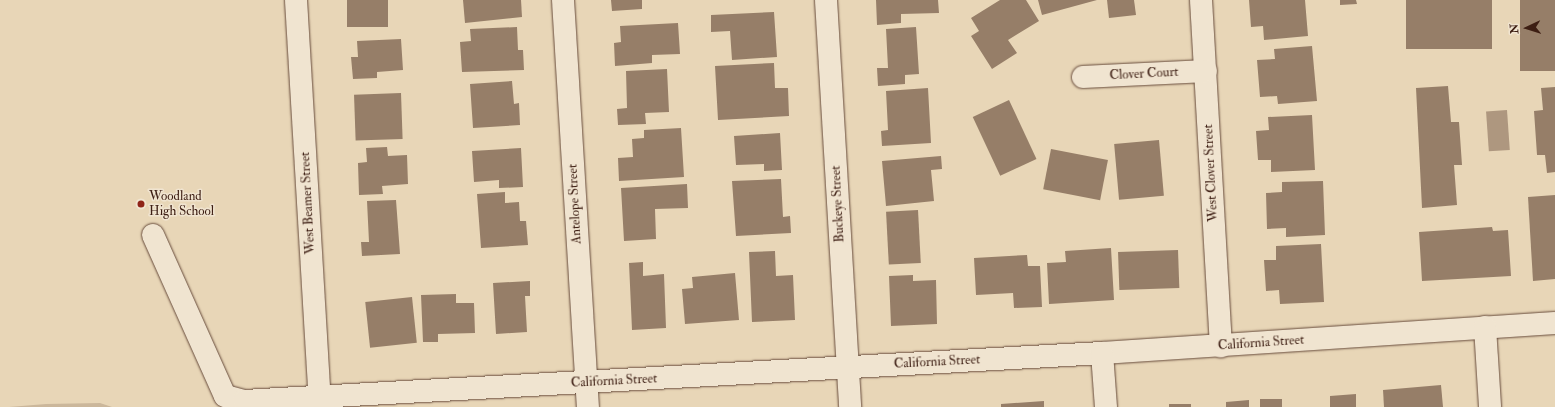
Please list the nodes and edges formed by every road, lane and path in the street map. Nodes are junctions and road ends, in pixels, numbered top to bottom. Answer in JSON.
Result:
{"nodes":[{"id":1,"x":296,"y":0,"type":"edge"},
{"id":2,"x":564,"y":0,"type":"edge"},
{"id":3,"x":826,"y":0,"type":"edge"},
{"id":4,"x":1201,"y":0,"type":"edge"},
{"id":5,"x":1206,"y":71,"type":"junction"},
{"id":6,"x":1083,"y":77,"type":"dead end"},
{"id":7,"x":153,"y":235,"type":"dead end"},
{"id":8,"x":1555,"y":323,"type":"edge"},
{"id":9,"x":1485,"y":327,"type":"junction"},
{"id":10,"x":1221,"y":346,"type":"junction"},
{"id":11,"x":1102,"y":353,"type":"junction"},
{"id":12,"x":848,"y":367,"type":"junction"},
{"id":13,"x":586,"y":383,"type":"junction"},
{"id":14,"x":320,"y":402,"type":"edge"},
{"id":15,"x":588,"y":407,"type":"edge"},
{"id":16,"x":850,"y":407,"type":"edge"},
{"id":17,"x":1106,"y":407,"type":"edge"},
{"id":18,"x":1490,"y":407,"type":"edge"}],
"edges":[{"from":1,"to":14,"type":"street","name":"West Beamer Street"},
{"from":2,"to":13,"type":"street","name":"Antelope Street"},
{"from":3,"to":12,"type":"street","name":"Buckeye Street"},
{"from":4,"to":5,"type":"street","name":"West Clover Street"},
{"from":5,"to":6,"type":"street","name":"Clover Court"},
{"from":5,"to":10,"type":"street","name":"West Clover Street"},
{"from":7,"to":14,"type":"street","name":"California Street"},
{"from":8,"to":9,"type":"street","name":"California Street"},
{"from":9,"to":10,"type":"street","name":"California Street"},
{"from":9,"to":18,"type":"street"},
{"from":10,"to":11,"type":"street","name":"California Street"},
{"from":11,"to":12,"type":"street","name":"California Street"},
{"from":11,"to":17,"type":"street"},
{"from":12,"to":13,"type":"street","name":"California Street"},
{"from":12,"to":16,"type":"street","name":"Buckeye Street"},
{"from":13,"to":14,"type":"street","name":"California Street"},
{"from":13,"to":15,"type":"street","name":"Antelope Street"}]}
